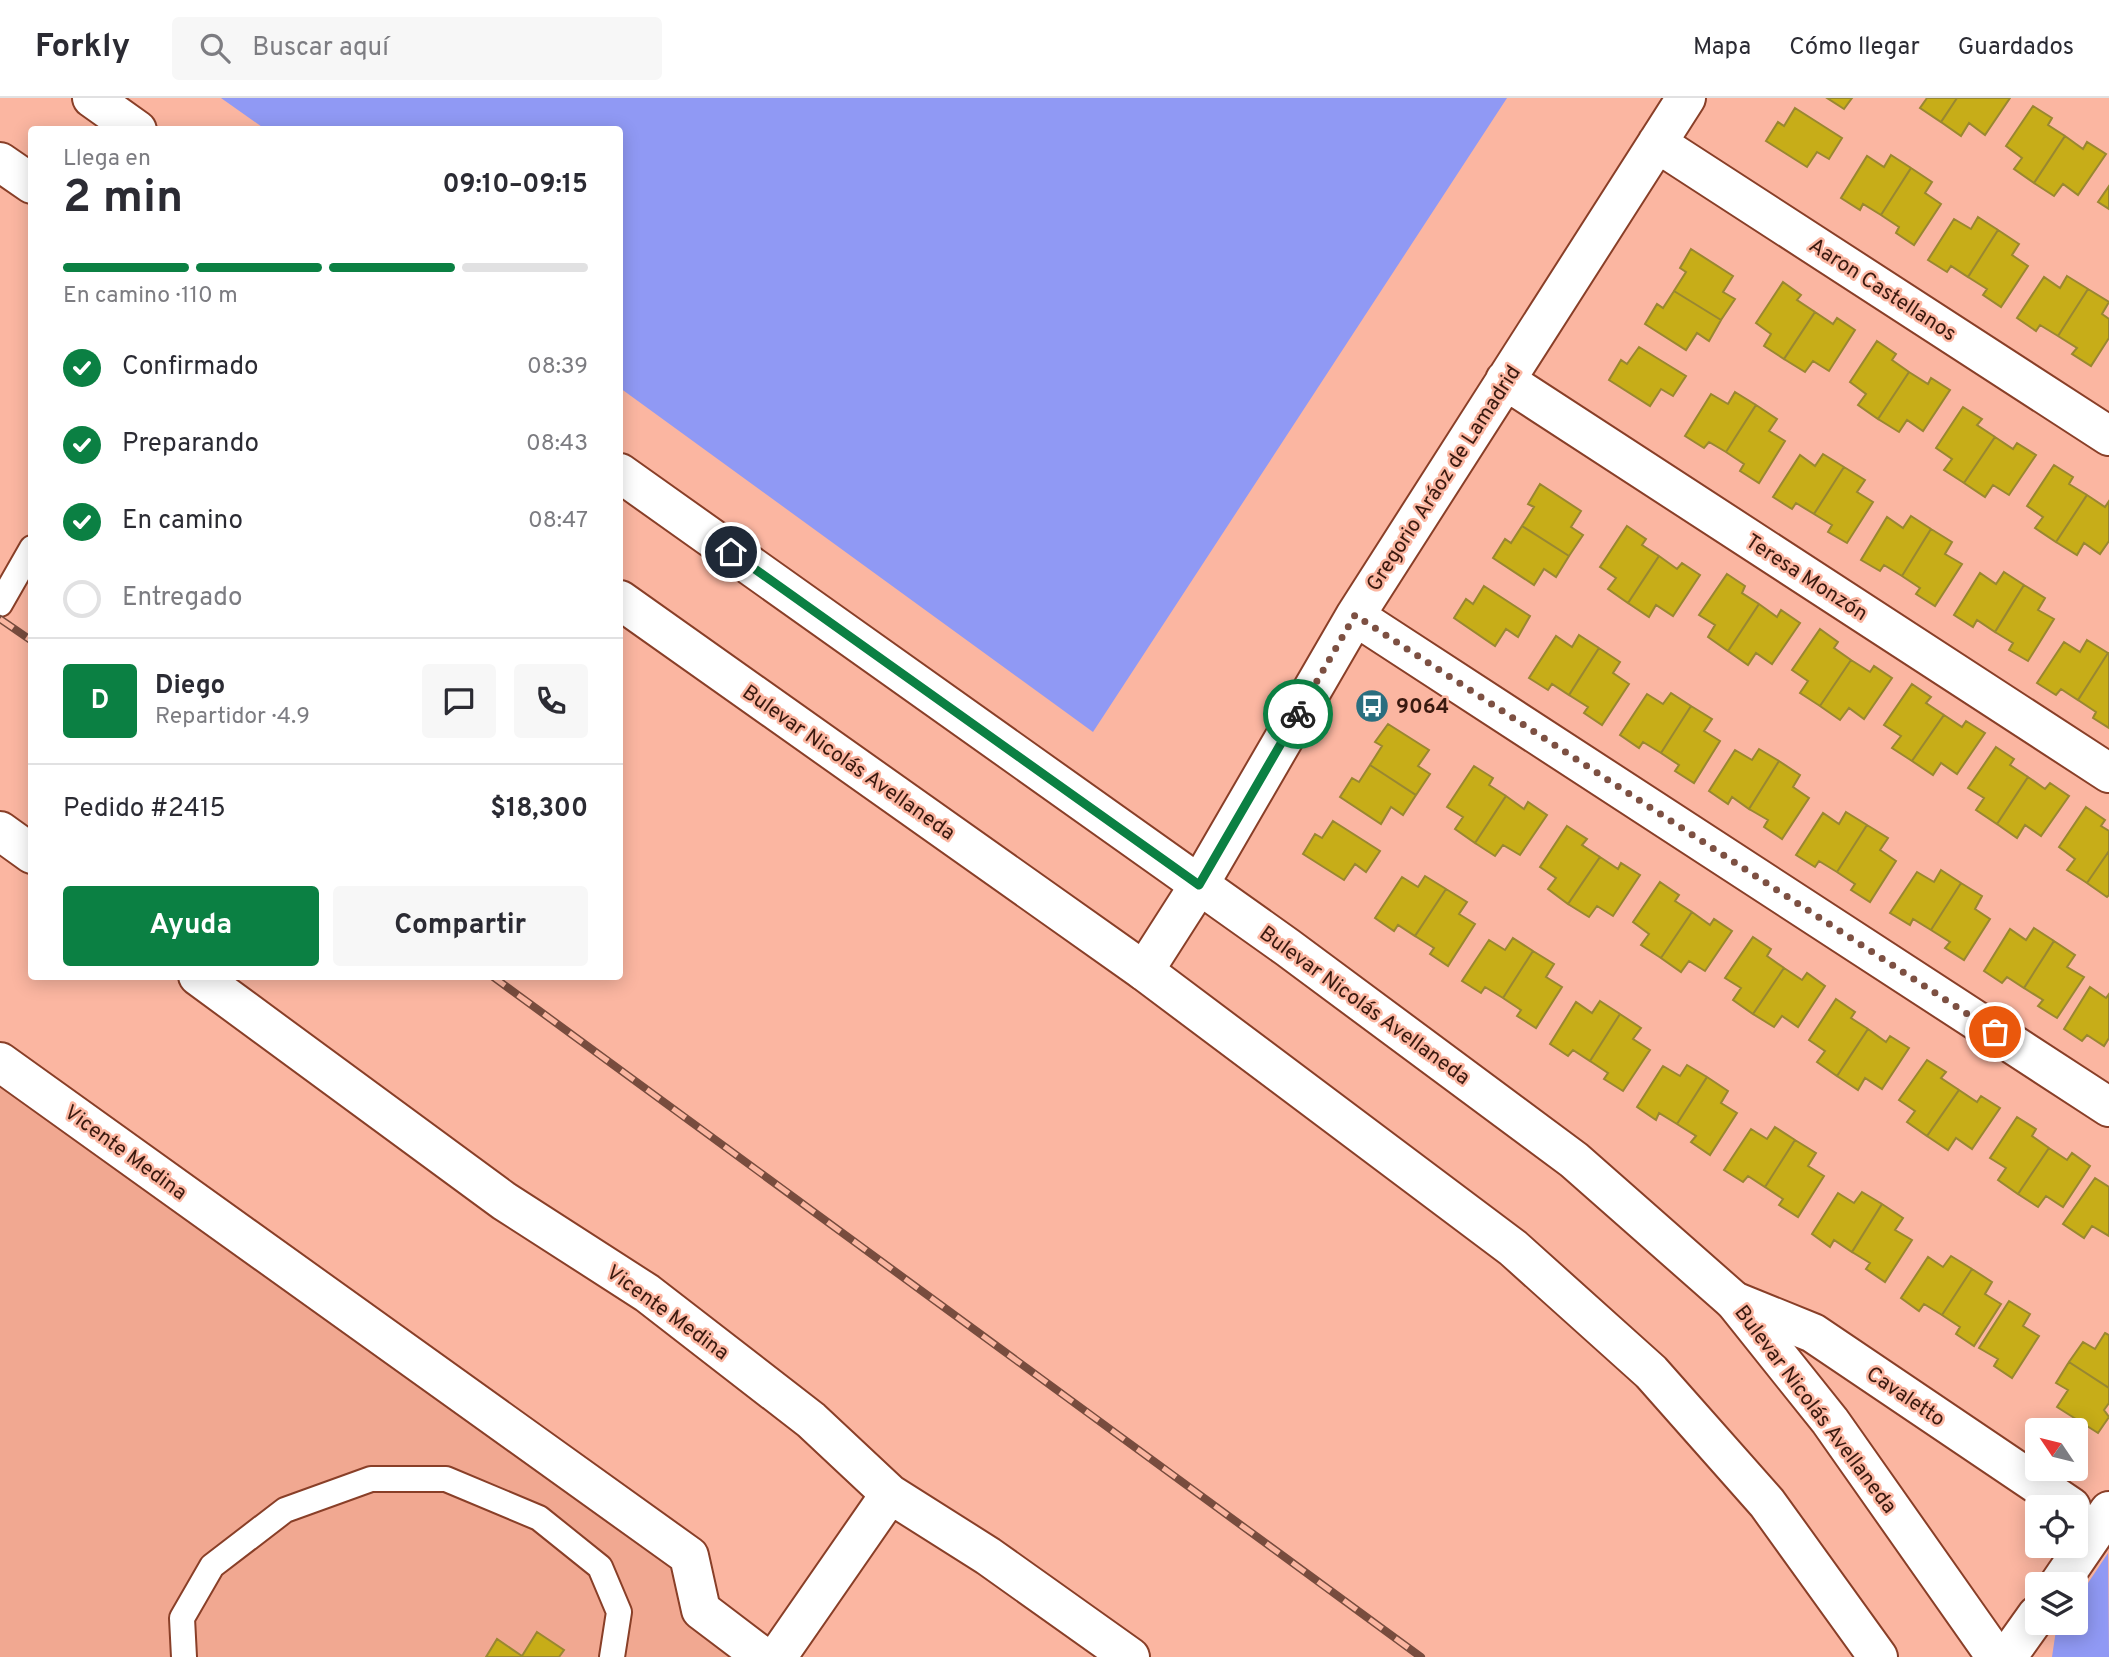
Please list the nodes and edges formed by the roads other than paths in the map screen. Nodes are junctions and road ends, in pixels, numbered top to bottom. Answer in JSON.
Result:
{"nodes":[{"id":1,"x":92,"y":98,"type":"edge"},
{"id":2,"x":1686,"y":98,"type":"edge"},
{"id":3,"x":131,"y":126,"type":"edge"},
{"id":4,"x":1657,"y":143,"type":"junction"},
{"id":5,"x":0,"y":162,"type":"edge"},
{"id":6,"x":28,"y":181,"type":"edge"},
{"id":7,"x":1505,"y":380,"type":"junction"},
{"id":8,"x":2109,"y":436,"type":"edge"},
{"id":9,"x":623,"y":474,"type":"edge"},
{"id":10,"x":28,"y":555,"type":"edge"},
{"id":11,"x":623,"y":602,"type":"edge"},
{"id":12,"x":0,"y":604,"type":"edge"},
{"id":13,"x":1355,"y":615,"type":"junction"},
{"id":14,"x":2109,"y":773,"type":"edge"},
{"id":15,"x":0,"y":831,"type":"edge"},
{"id":16,"x":28,"y":851,"type":"edge"},
{"id":17,"x":1199,"y":885,"type":"junction"},
{"id":18,"x":1144,"y":971,"type":"junction"},
{"id":19,"x":203,"y":980,"type":"edge"},
{"id":20,"x":0,"y":1062,"type":"edge"},
{"id":21,"x":2109,"y":1107,"type":"edge"},
{"id":22,"x":1734,"y":1300,"type":"junction"},
{"id":23,"x":890,"y":1494,"type":"junction"},
{"id":24,"x":2093,"y":1517,"type":"edge"},
{"id":25,"x":2065,"y":1572,"type":"edge"},
{"id":26,"x":2025,"y":1632,"type":"edge"},
{"id":27,"x":184,"y":1657,"type":"edge"},
{"id":28,"x":612,"y":1657,"type":"edge"},
{"id":29,"x":764,"y":1657,"type":"edge"},
{"id":30,"x":777,"y":1657,"type":"edge"},
{"id":31,"x":1130,"y":1657,"type":"edge"},
{"id":32,"x":1878,"y":1657,"type":"edge"},
{"id":33,"x":1996,"y":1657,"type":"edge"},
{"id":34,"x":2007,"y":1657,"type":"edge"}],
"edges":[{"from":1,"to":3,"type":"street"},
{"from":2,"to":4,"type":"street","name":"Gregorio Aráoz de Lamadrid"},
{"from":4,"to":7,"type":"street","name":"Gregorio Aráoz de Lamadrid"},
{"from":4,"to":8,"type":"street","name":"Aaron Castellanos"},
{"from":5,"to":6,"type":"street"},
{"from":7,"to":13,"type":"street","name":"Gregorio Aráoz de Lamadrid"},
{"from":7,"to":14,"type":"street","name":"Teresa Monzón"},
{"from":9,"to":17,"type":"street","name":"Bulevar Nicolás Avellaneda"},
{"from":10,"to":12,"type":"lane"},
{"from":11,"to":18,"type":"street","name":"Bulevar Nicolás Avellaneda"},
{"from":13,"to":17,"type":"street","name":"Gregorio Aráoz de Lamadrid"},
{"from":13,"to":21,"type":"street"},
{"from":15,"to":16,"type":"street"},
{"from":17,"to":18,"type":"street","name":"Gregorio Aráoz de Lamadrid"},
{"from":17,"to":22,"type":"street","name":"Bulevar Nicolás Avellaneda"},
{"from":18,"to":32,"type":"street","name":"Bulevar Nicolás Avellaneda"},
{"from":19,"to":23,"type":"street","name":"Vicente Medina"},
{"from":20,"to":29,"type":"street","name":"Vicente Medina"},
{"from":22,"to":24,"type":"street","name":"Cavaletto"},
{"from":22,"to":33,"type":"street","name":"Bulevar Nicolás Avellaneda"},
{"from":23,"to":30,"type":"street"},
{"from":23,"to":31,"type":"street","name":"Vicente Medina"},
{"from":24,"to":25,"type":"street"},
{"from":26,"to":34,"type":"street"},
{"from":27,"to":28,"type":"lane"}]}
